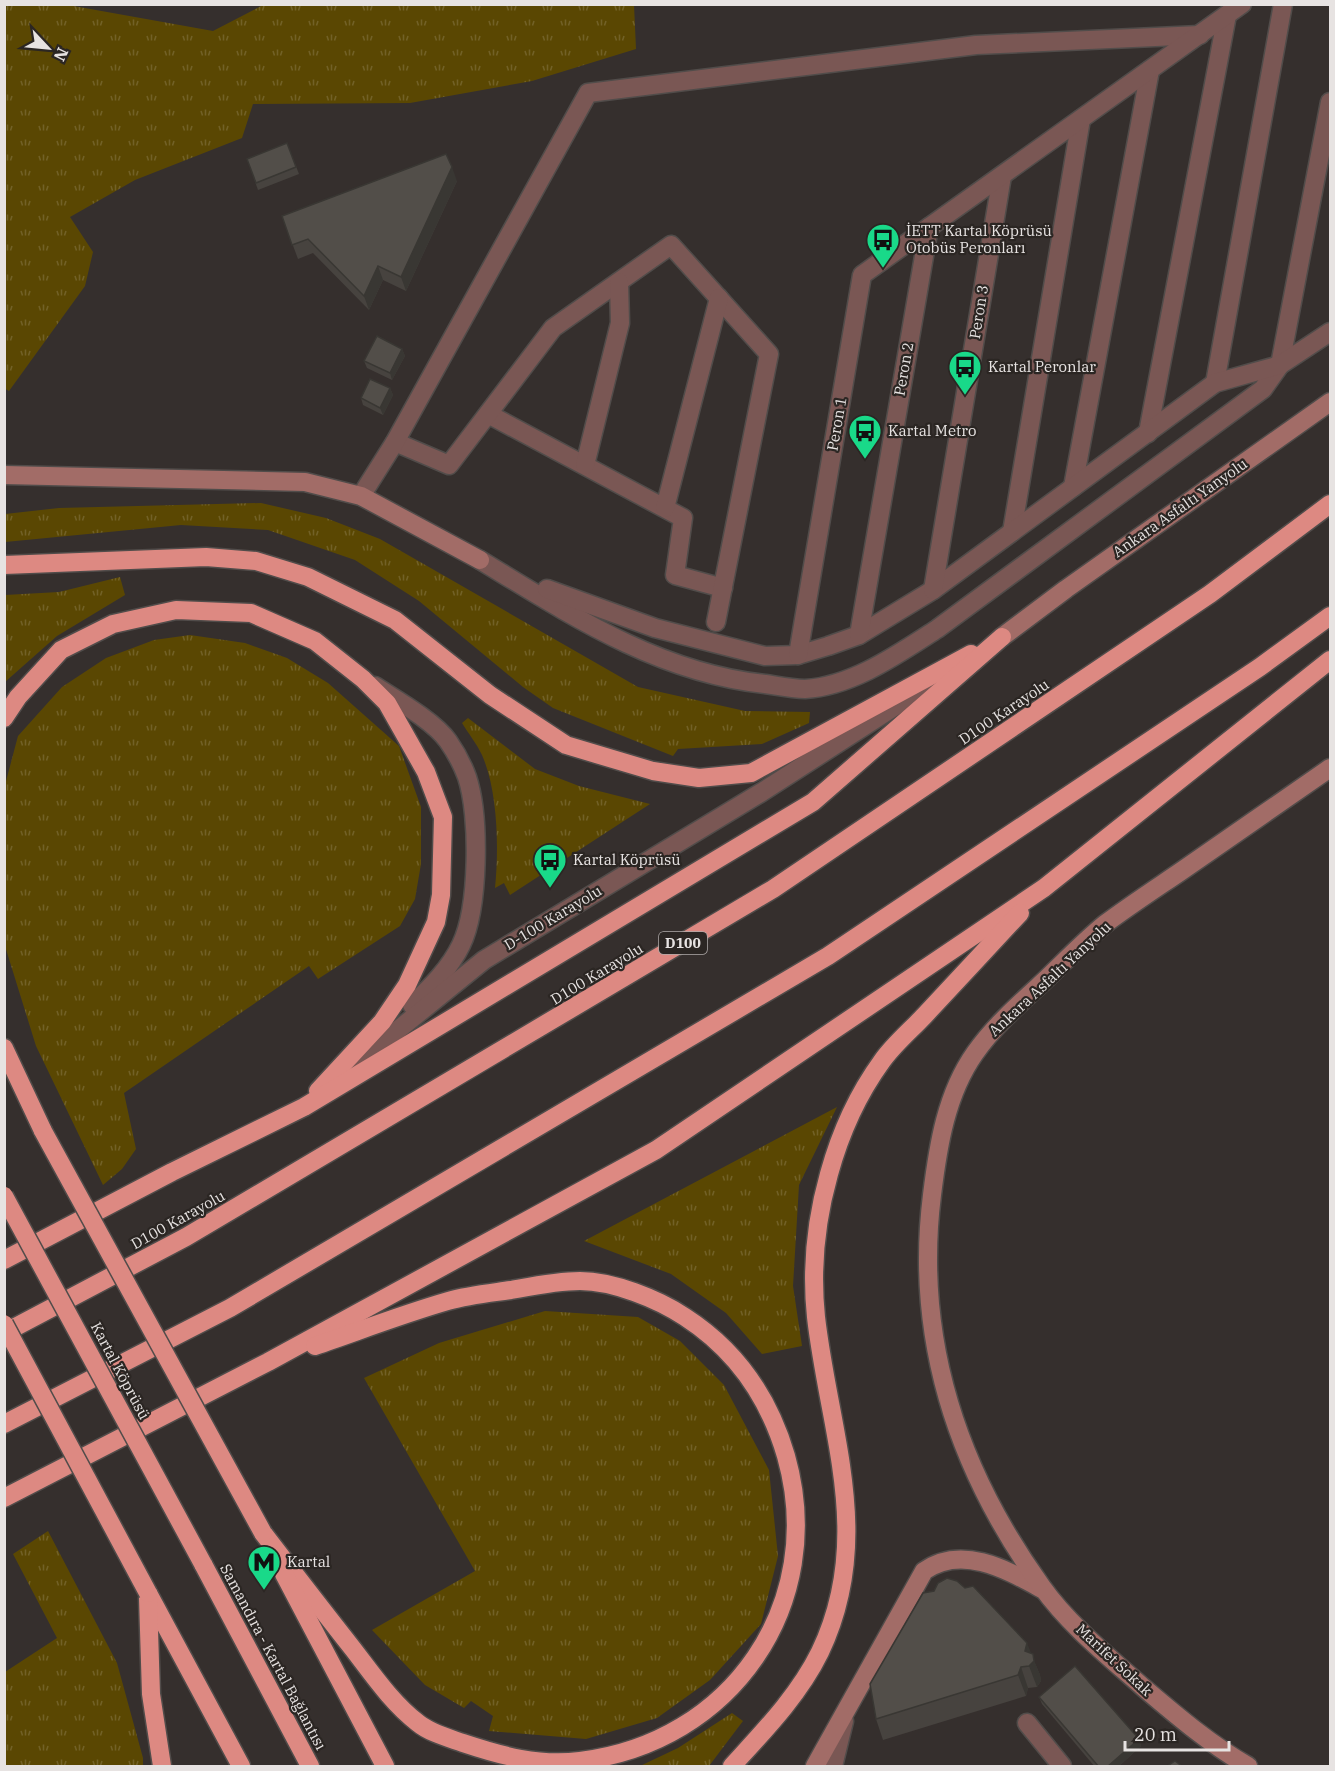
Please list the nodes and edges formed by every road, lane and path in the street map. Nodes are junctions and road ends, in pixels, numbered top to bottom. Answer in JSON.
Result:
{"nodes":[{"id":1,"x":1242,"y":4,"type":"edge"},
{"id":2,"x":1283,"y":4,"type":"edge"},
{"id":3,"x":1227,"y":15,"type":"junction"},
{"id":4,"x":1200,"y":35,"type":"junction"},
{"id":5,"x":1150,"y":70,"type":"junction"},
{"id":6,"x":1330,"y":102,"type":"edge"},
{"id":7,"x":1081,"y":119,"type":"junction"},
{"id":8,"x":1002,"y":176,"type":"junction"},
{"id":9,"x":929,"y":227,"type":"junction"},
{"id":10,"x":619,"y":282,"type":"junction"},
{"id":11,"x":719,"y":298,"type":"junction"},
{"id":12,"x":1330,"y":332,"type":"edge"},
{"id":13,"x":1280,"y":365,"type":"junction"},
{"id":14,"x":1215,"y":383,"type":"junction"},
{"id":15,"x":1330,"y":402,"type":"edge"},
{"id":16,"x":488,"y":414,"type":"junction"},
{"id":17,"x":1148,"y":433,"type":"junction"},
{"id":18,"x":396,"y":442,"type":"junction"},
{"id":19,"x":585,"y":465,"type":"junction"},
{"id":20,"x":4,"y":475,"type":"edge"},
{"id":21,"x":1074,"y":487,"type":"junction"},
{"id":22,"x":361,"y":496,"type":"junction"},
{"id":23,"x":1330,"y":504,"type":"edge"},
{"id":24,"x":665,"y":508,"type":"junction"},
{"id":25,"x":1012,"y":532,"type":"junction"},
{"id":26,"x":480,"y":560,"type":"junction"},
{"id":27,"x":4,"y":565,"type":"edge"},
{"id":28,"x":723,"y":588,"type":"junction"},
{"id":29,"x":933,"y":590,"type":"junction"},
{"id":30,"x":1330,"y":616,"type":"edge"},
{"id":31,"x":716,"y":622,"type":"dead end"},
{"id":32,"x":859,"y":635,"type":"junction"},
{"id":33,"x":1002,"y":638,"type":"junction"},
{"id":34,"x":798,"y":655,"type":"junction"},
{"id":35,"x":1330,"y":660,"type":"edge"},
{"id":36,"x":363,"y":680,"type":"junction"},
{"id":37,"x":4,"y":718,"type":"edge"},
{"id":38,"x":1330,"y":768,"type":"edge"},
{"id":39,"x":1044,"y":888,"type":"junction"},
{"id":40,"x":4,"y":1048,"type":"edge"},
{"id":41,"x":4,"y":1059,"type":"edge"},
{"id":42,"x":304,"y":1107,"type":"junction"},
{"id":43,"x":43,"y":1131,"type":"junction"},
{"id":44,"x":4,"y":1196,"type":"edge"},
{"id":45,"x":4,"y":1260,"type":"edge"},
{"id":46,"x":4,"y":1324,"type":"edge"},
{"id":47,"x":4,"y":1333,"type":"edge"},
{"id":48,"x":268,"y":1362,"type":"junction"},
{"id":49,"x":4,"y":1424,"type":"edge"},
{"id":50,"x":4,"y":1498,"type":"edge"},
{"id":51,"x":263,"y":1533,"type":"junction"},
{"id":52,"x":203,"y":1564,"type":"joint"},
{"id":53,"x":1043,"y":1589,"type":"junction"},
{"id":54,"x":148,"y":1593,"type":"junction"},
{"id":55,"x":847,"y":1711,"type":"junction"},
{"id":56,"x":1027,"y":1723,"type":"dead end"},
{"id":57,"x":162,"y":1767,"type":"edge"},
{"id":58,"x":241,"y":1767,"type":"edge"},
{"id":59,"x":310,"y":1767,"type":"edge"},
{"id":60,"x":385,"y":1767,"type":"edge"},
{"id":61,"x":732,"y":1767,"type":"edge"},
{"id":62,"x":815,"y":1767,"type":"edge"},
{"id":63,"x":833,"y":1767,"type":"edge"},
{"id":64,"x":1062,"y":1767,"type":"edge"},
{"id":65,"x":1248,"y":1767,"type":"edge"}],
"edges":[{"from":1,"to":3,"type":"street"},
{"from":2,"to":14,"type":"street"},
{"from":3,"to":4,"type":"street"},
{"from":3,"to":17,"type":"street"},
{"from":4,"to":5,"type":"street"},
{"from":4,"to":18,"type":"street"},
{"from":5,"to":7,"type":"street"},
{"from":5,"to":21,"type":"street"},
{"from":6,"to":13,"type":"street"},
{"from":7,"to":8,"type":"street"},
{"from":7,"to":25,"type":"street"},
{"from":8,"to":9,"type":"street"},
{"from":8,"to":29,"type":"street","name":"Peron 3"},
{"from":9,"to":32,"type":"street","name":"Peron 2"},
{"from":9,"to":34,"type":"street","name":"Peron 1"},
{"from":10,"to":11,"type":"street"},
{"from":10,"to":16,"type":"street"},
{"from":10,"to":19,"type":"street"},
{"from":11,"to":24,"type":"street"},
{"from":11,"to":28,"type":"street"},
{"from":12,"to":13,"type":"street"},
{"from":13,"to":14,"type":"street"},
{"from":13,"to":26,"type":"street"},
{"from":14,"to":17,"type":"street"},
{"from":15,"to":33,"type":"main road","name":"Ankara Asfaltı Yanyolu"},
{"from":16,"to":18,"type":"street"},
{"from":16,"to":19,"type":"street"},
{"from":17,"to":21,"type":"street"},
{"from":18,"to":22,"type":"street"},
{"from":19,"to":24,"type":"street"},
{"from":20,"to":22,"type":"main road"},
{"from":21,"to":25,"type":"street"},
{"from":22,"to":26,"type":"main road"},
{"from":23,"to":47,"type":"highway","name":"D100 Karayolu","number":"D100"},
{"from":24,"to":28,"type":"street"},
{"from":25,"to":29,"type":"street"},
{"from":26,"to":34,"type":"street"},
{"from":27,"to":33,"type":"highway"},
{"from":28,"to":31,"type":"street"},
{"from":29,"to":32,"type":"street"},
{"from":30,"to":49,"type":"highway"},
{"from":32,"to":34,"type":"street"},
{"from":33,"to":42,"type":"street","name":"D-100 Karayolu"},
{"from":33,"to":42,"type":"highway"},
{"from":35,"to":39,"type":"highway"},
{"from":36,"to":37,"type":"highway"},
{"from":36,"to":42,"type":"highway"},
{"from":36,"to":42,"type":"street"},
{"from":38,"to":53,"type":"main road","name":"Ankara Asfaltı Yanyolu"},
{"from":39,"to":48,"type":"highway"},
{"from":39,"to":61,"type":"highway"},
{"from":40,"to":43,"type":"highway"},
{"from":41,"to":43,"type":"highway"},
{"from":42,"to":45,"type":"highway"},
{"from":43,"to":51,"type":"highway","bridge":true},
{"from":44,"to":52,"type":"highway","name":"Kartal Köprüsü","bridge":true},
{"from":46,"to":54,"type":"highway","bridge":true},
{"from":48,"to":50,"type":"highway"},
{"from":48,"to":51,"type":"highway"},
{"from":51,"to":60,"type":"highway"},
{"from":52,"to":59,"type":"highway","name":"Samandıra - Kartal Bağlantısı"},
{"from":53,"to":55,"type":"main road"},
{"from":53,"to":65,"type":"main road","name":"Marifet Sokak"},
{"from":54,"to":57,"type":"highway"},
{"from":54,"to":58,"type":"highway"},
{"from":55,"to":62,"type":"main road"},
{"from":55,"to":63,"type":"street"},
{"from":56,"to":64,"type":"street"}]}
